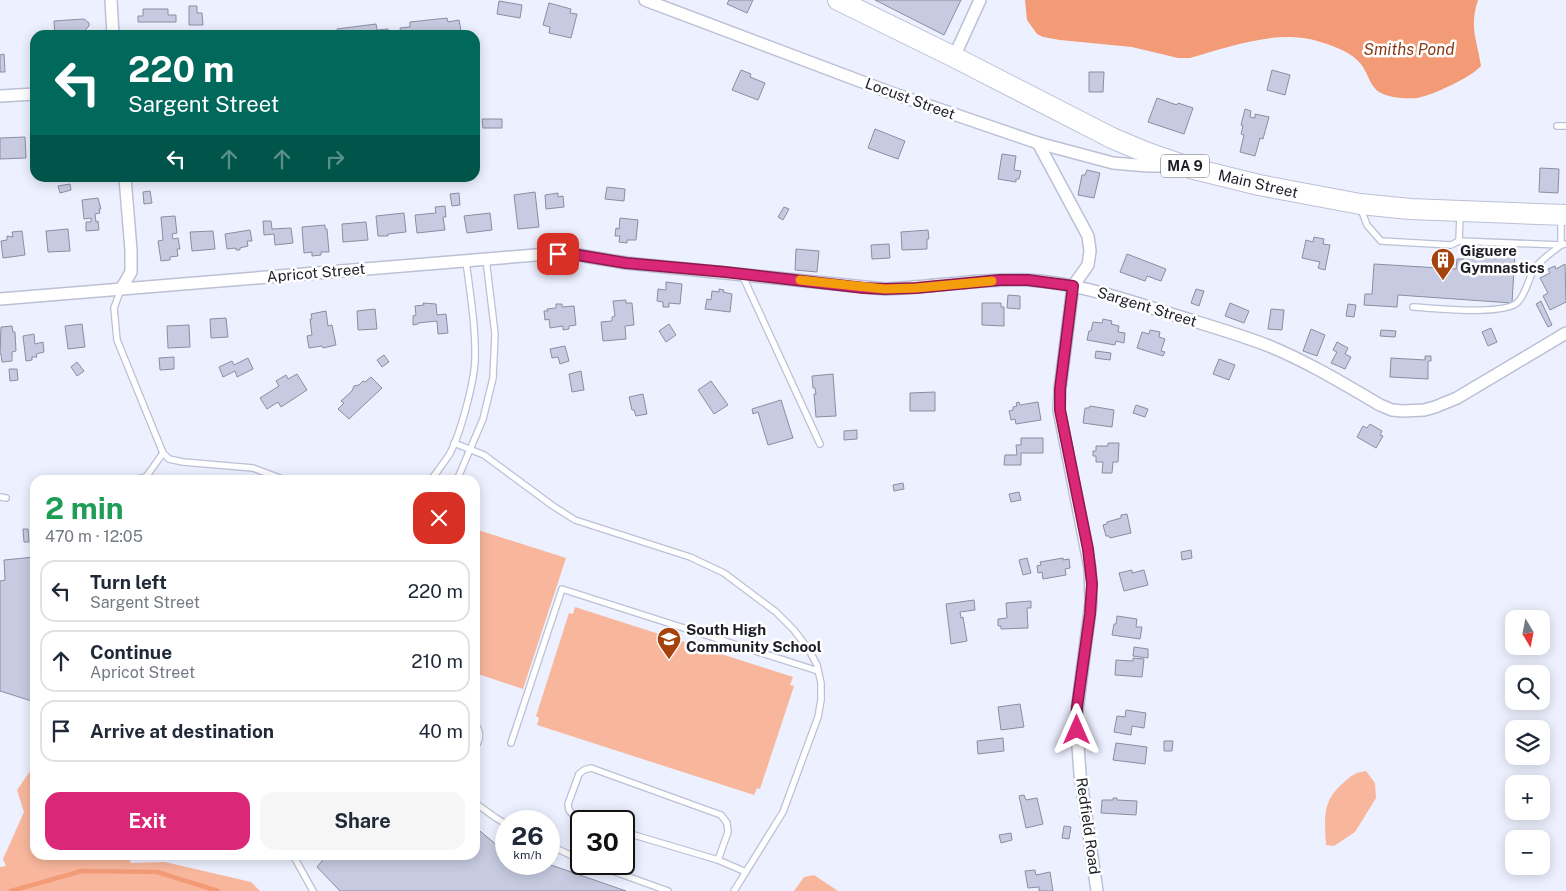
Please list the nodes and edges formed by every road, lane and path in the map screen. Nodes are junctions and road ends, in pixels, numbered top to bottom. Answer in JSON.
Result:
{"nodes":[{"id":1,"x":111,"y":0,"type":"edge"},
{"id":2,"x":645,"y":0,"type":"edge"},
{"id":3,"x":838,"y":0,"type":"edge"},
{"id":4,"x":980,"y":0,"type":"edge"},
{"id":5,"x":113,"y":30,"type":"edge"},
{"id":6,"x":954,"y":57,"type":"junction"},
{"id":7,"x":30,"y":94,"type":"edge"},
{"id":8,"x":0,"y":96,"type":"edge"},
{"id":9,"x":1557,"y":126,"type":"dead end"},
{"id":10,"x":1566,"y":126,"type":"edge"},
{"id":11,"x":1038,"y":143,"type":"junction"},
{"id":12,"x":1183,"y":165,"type":"junction"},
{"id":13,"x":125,"y":182,"type":"edge"},
{"id":14,"x":1360,"y":204,"type":"junction"},
{"id":15,"x":1461,"y":210,"type":"junction"},
{"id":16,"x":1564,"y":215,"type":"edge"},
{"id":17,"x":1459,"y":241,"type":"junction"},
{"id":18,"x":1564,"y":245,"type":"edge"},
{"id":19,"x":486,"y":259,"type":"junction"},
{"id":20,"x":466,"y":261,"type":"junction"},
{"id":21,"x":631,"y":263,"type":"joint"},
{"id":22,"x":738,"y":274,"type":"junction"},
{"id":23,"x":1073,"y":286,"type":"junction"},
{"id":24,"x":121,"y":289,"type":"junction"},
{"id":25,"x":0,"y":298,"type":"edge"},
{"id":26,"x":1413,"y":307,"type":"dead end"},
{"id":27,"x":1566,"y":333,"type":"edge"},
{"id":28,"x":454,"y":443,"type":"junction"},
{"id":29,"x":820,"y":444,"type":"dead end"},
{"id":30,"x":471,"y":449,"type":"junction"},
{"id":31,"x":163,"y":453,"type":"junction"},
{"id":32,"x":148,"y":475,"type":"edge"},
{"id":33,"x":272,"y":475,"type":"edge"},
{"id":34,"x":435,"y":475,"type":"edge"},
{"id":35,"x":459,"y":475,"type":"edge"},
{"id":36,"x":818,"y":671,"type":"junction"},
{"id":37,"x":511,"y":743,"type":"dead end"},
{"id":38,"x":480,"y":807,"type":"edge"},
{"id":39,"x":570,"y":811,"type":"edge"},
{"id":40,"x":495,"y":817,"type":"edge"},
{"id":41,"x":635,"y":836,"type":"edge"},
{"id":42,"x":295,"y":860,"type":"edge"},
{"id":43,"x":718,"y":860,"type":"junction"},
{"id":44,"x":746,"y":872,"type":"junction"},
{"id":45,"x":623,"y":875,"type":"edge"},
{"id":46,"x":313,"y":891,"type":"edge"},
{"id":47,"x":668,"y":891,"type":"edge"},
{"id":48,"x":734,"y":891,"type":"edge"},
{"id":49,"x":1097,"y":891,"type":"edge"}],
"edges":[{"from":1,"to":5,"type":"street"},
{"from":2,"to":11,"type":"street","name":"Locust Street"},
{"from":3,"to":6,"type":"highway","name":"Main Street","number":"MA 9"},
{"from":4,"to":6,"type":"street"},
{"from":6,"to":12,"type":"highway","name":"Main Street","number":"MA 9"},
{"from":7,"to":8,"type":"street"},
{"from":9,"to":10,"type":"lane"},
{"from":11,"to":12,"type":"street","name":"Locust Street"},
{"from":11,"to":23,"type":"street"},
{"from":12,"to":14,"type":"highway","name":"Main Street","number":"MA 9"},
{"from":13,"to":24,"type":"street"},
{"from":14,"to":15,"type":"highway","name":"Main Street","number":"MA 9"},
{"from":14,"to":17,"type":"lane"},
{"from":15,"to":16,"type":"highway","name":"Main Street","number":"MA 9"},
{"from":15,"to":17,"type":"lane"},
{"from":16,"to":18,"type":"lane"},
{"from":17,"to":18,"type":"lane"},
{"from":18,"to":26,"type":"lane"},
{"from":19,"to":20,"type":"street","name":"Apricot Street"},
{"from":19,"to":21,"type":"street","name":"Apricot Street"},
{"from":19,"to":30,"type":"lane"},
{"from":20,"to":24,"type":"street","name":"Apricot Street"},
{"from":20,"to":28,"type":"lane"},
{"from":21,"to":22,"type":"street","name":"Sargent Street"},
{"from":22,"to":23,"type":"street","name":"Sargent Street"},
{"from":22,"to":29,"type":"lane"},
{"from":23,"to":27,"type":"street","name":"Sargent Street"},
{"from":23,"to":49,"type":"street","name":"Redfield Road"},
{"from":24,"to":25,"type":"street","name":"Apricot Street"},
{"from":24,"to":31,"type":"lane"},
{"from":28,"to":30,"type":"lane"},
{"from":28,"to":34,"type":"lane"},
{"from":30,"to":35,"type":"lane"},
{"from":30,"to":36,"type":"lane"},
{"from":31,"to":32,"type":"lane"},
{"from":31,"to":33,"type":"lane"},
{"from":36,"to":37,"type":"lane"},
{"from":36,"to":44,"type":"lane"},
{"from":38,"to":40,"type":"lane"},
{"from":39,"to":43,"type":"lane"},
{"from":41,"to":43,"type":"lane"},
{"from":42,"to":46,"type":"lane"},
{"from":43,"to":44,"type":"lane"},
{"from":44,"to":48,"type":"lane"},
{"from":45,"to":47,"type":"lane"}]}
